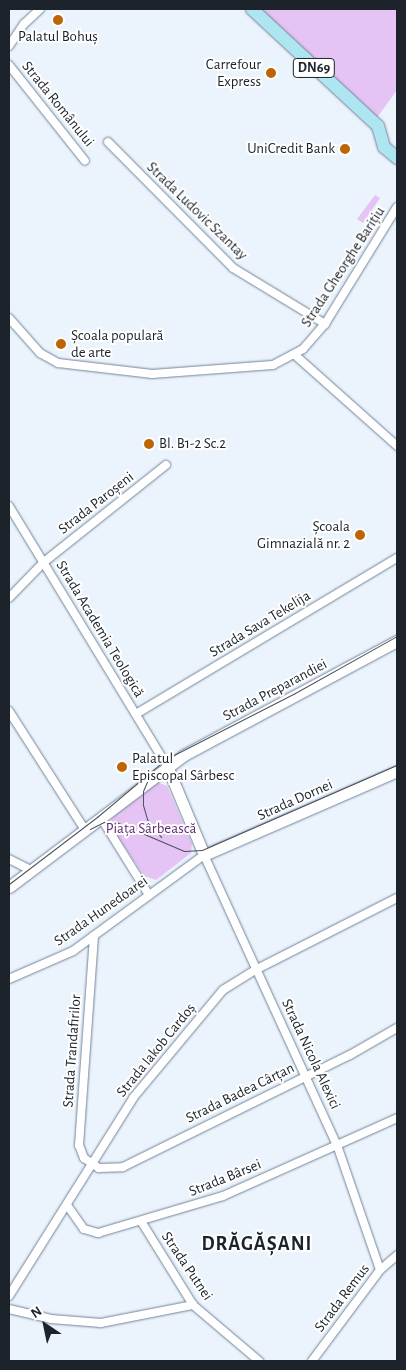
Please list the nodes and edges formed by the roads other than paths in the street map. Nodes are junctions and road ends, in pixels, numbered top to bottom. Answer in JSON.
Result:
{"nodes":[{"id":1,"x":40,"y":9,"type":"edge"},
{"id":2,"x":252,"y":9,"type":"edge"},
{"id":3,"x":9,"y":46,"type":"edge"},
{"id":4,"x":9,"y":66,"type":"edge"},
{"id":5,"x":108,"y":142,"type":"dead end"},
{"id":6,"x":397,"y":158,"type":"edge"},
{"id":7,"x":85,"y":160,"type":"dead end"},
{"id":8,"x":397,"y":208,"type":"edge"},
{"id":9,"x":9,"y":318,"type":"edge"},
{"id":10,"x":326,"y":324,"type":"junction"},
{"id":11,"x":295,"y":354,"type":"junction"},
{"id":12,"x":397,"y":446,"type":"edge"},
{"id":13,"x":166,"y":465,"type":"dead end"},
{"id":14,"x":9,"y":506,"type":"edge"},
{"id":15,"x":397,"y":558,"type":"edge"},
{"id":16,"x":44,"y":562,"type":"junction"},
{"id":17,"x":9,"y":598,"type":"edge"},
{"id":18,"x":397,"y":641,"type":"edge"},
{"id":19,"x":9,"y":711,"type":"edge"},
{"id":20,"x":136,"y":714,"type":"junction"},
{"id":21,"x":167,"y":766,"type":"junction"},
{"id":22,"x":397,"y":771,"type":"edge"},
{"id":23,"x":101,"y":818,"type":"junction"},
{"id":24,"x":85,"y":830,"type":"junction"},
{"id":25,"x":204,"y":855,"type":"junction"},
{"id":26,"x":9,"y":859,"type":"edge"},
{"id":27,"x":31,"y":870,"type":"junction"},
{"id":28,"x":9,"y":887,"type":"edge"},
{"id":29,"x":149,"y":895,"type":"junction"},
{"id":30,"x":397,"y":898,"type":"edge"},
{"id":31,"x":94,"y":936,"type":"junction"},
{"id":32,"x":257,"y":969,"type":"junction"},
{"id":33,"x":9,"y":979,"type":"edge"},
{"id":34,"x":397,"y":1028,"type":"edge"},
{"id":35,"x":307,"y":1075,"type":"junction"},
{"id":36,"x":397,"y":1118,"type":"edge"},
{"id":37,"x":337,"y":1145,"type":"junction"},
{"id":38,"x":91,"y":1164,"type":"junction"},
{"id":39,"x":67,"y":1205,"type":"junction"},
{"id":40,"x":141,"y":1221,"type":"junction"},
{"id":41,"x":397,"y":1255,"type":"edge"},
{"id":42,"x":380,"y":1270,"type":"junction"},
{"id":43,"x":9,"y":1296,"type":"edge"},
{"id":44,"x":193,"y":1305,"type":"junction"},
{"id":45,"x":9,"y":1309,"type":"edge"},
{"id":46,"x":259,"y":1361,"type":"edge"},
{"id":47,"x":312,"y":1361,"type":"edge"}],
"edges":[{"from":1,"to":3,"type":"street"},
{"from":2,"to":6,"type":"main road","number":"DN69"},
{"from":4,"to":7,"type":"street","name":"Strada Românului"},
{"from":5,"to":10,"type":"street","name":"Strada Ludovic Szantay"},
{"from":8,"to":10,"type":"street","name":"Strada Gheorghe Barițiu"},
{"from":9,"to":11,"type":"street","name":"Strada Gheorghe Barițiu"},
{"from":10,"to":11,"type":"street","name":"Strada Gheorghe Barițiu"},
{"from":11,"to":12,"type":"street"},
{"from":13,"to":16,"type":"street","name":"Strada Paroșeni"},
{"from":14,"to":16,"type":"street","name":"Strada Academia Teologică"},
{"from":15,"to":20,"type":"street","name":"Strada Sava Tekelija"},
{"from":16,"to":17,"type":"street","name":"Strada Paroșeni"},
{"from":16,"to":20,"type":"street","name":"Strada Academia Teologică"},
{"from":18,"to":21,"type":"main road","name":"Strada Preparandiei"},
{"from":19,"to":24,"type":"street"},
{"from":20,"to":21,"type":"street","name":"Strada Academia Teologică"},
{"from":21,"to":23,"type":"main road","name":"Strada Preparandiei"},
{"from":21,"to":25,"type":"main road"},
{"from":22,"to":25,"type":"main road","name":"Strada Dornei"},
{"from":23,"to":24,"type":"main road","name":"Strada Preparandiei"},
{"from":23,"to":29,"type":"street"},
{"from":24,"to":27,"type":"main road","name":"Strada Preparandiei"},
{"from":25,"to":29,"type":"street","name":"Strada Hunedoarei"},
{"from":25,"to":32,"type":"street","name":"Strada Nicola Alexici"},
{"from":26,"to":27,"type":"street"},
{"from":27,"to":28,"type":"main road","name":"Strada Preparandiei"},
{"from":29,"to":31,"type":"street","name":"Strada Hunedoarei"},
{"from":30,"to":32,"type":"street","name":"Strada Iakob Cardoș"},
{"from":31,"to":33,"type":"street","name":"Strada Hunedoarei"},
{"from":31,"to":38,"type":"street","name":"Strada Trandafirilor"},
{"from":32,"to":35,"type":"street","name":"Strada Nicola Alexici"},
{"from":32,"to":38,"type":"street","name":"Strada Iakob Cardoș"},
{"from":34,"to":35,"type":"street","name":"Strada Badea Cârțan"},
{"from":35,"to":37,"type":"street","name":"Strada Nicola Alexici"},
{"from":35,"to":38,"type":"street","name":"Strada Badea Cârțan"},
{"from":36,"to":37,"type":"street","name":"Strada Bârsei"},
{"from":37,"to":40,"type":"street","name":"Strada Bârsei"},
{"from":37,"to":42,"type":"street","name":"Strada Nicola Alexici"},
{"from":38,"to":39,"type":"street","name":"Strada Iakob Cardoș"},
{"from":39,"to":40,"type":"street","name":"Strada Bârsei"},
{"from":39,"to":43,"type":"street","name":"Strada Iakob Cardoș"},
{"from":40,"to":44,"type":"street","name":"Strada Putnei"},
{"from":41,"to":42,"type":"street","name":"Strada Remus"},
{"from":42,"to":47,"type":"street","name":"Strada Remus"},
{"from":44,"to":45,"type":"street"},
{"from":44,"to":46,"type":"street","name":"Strada Putnei"}]}
